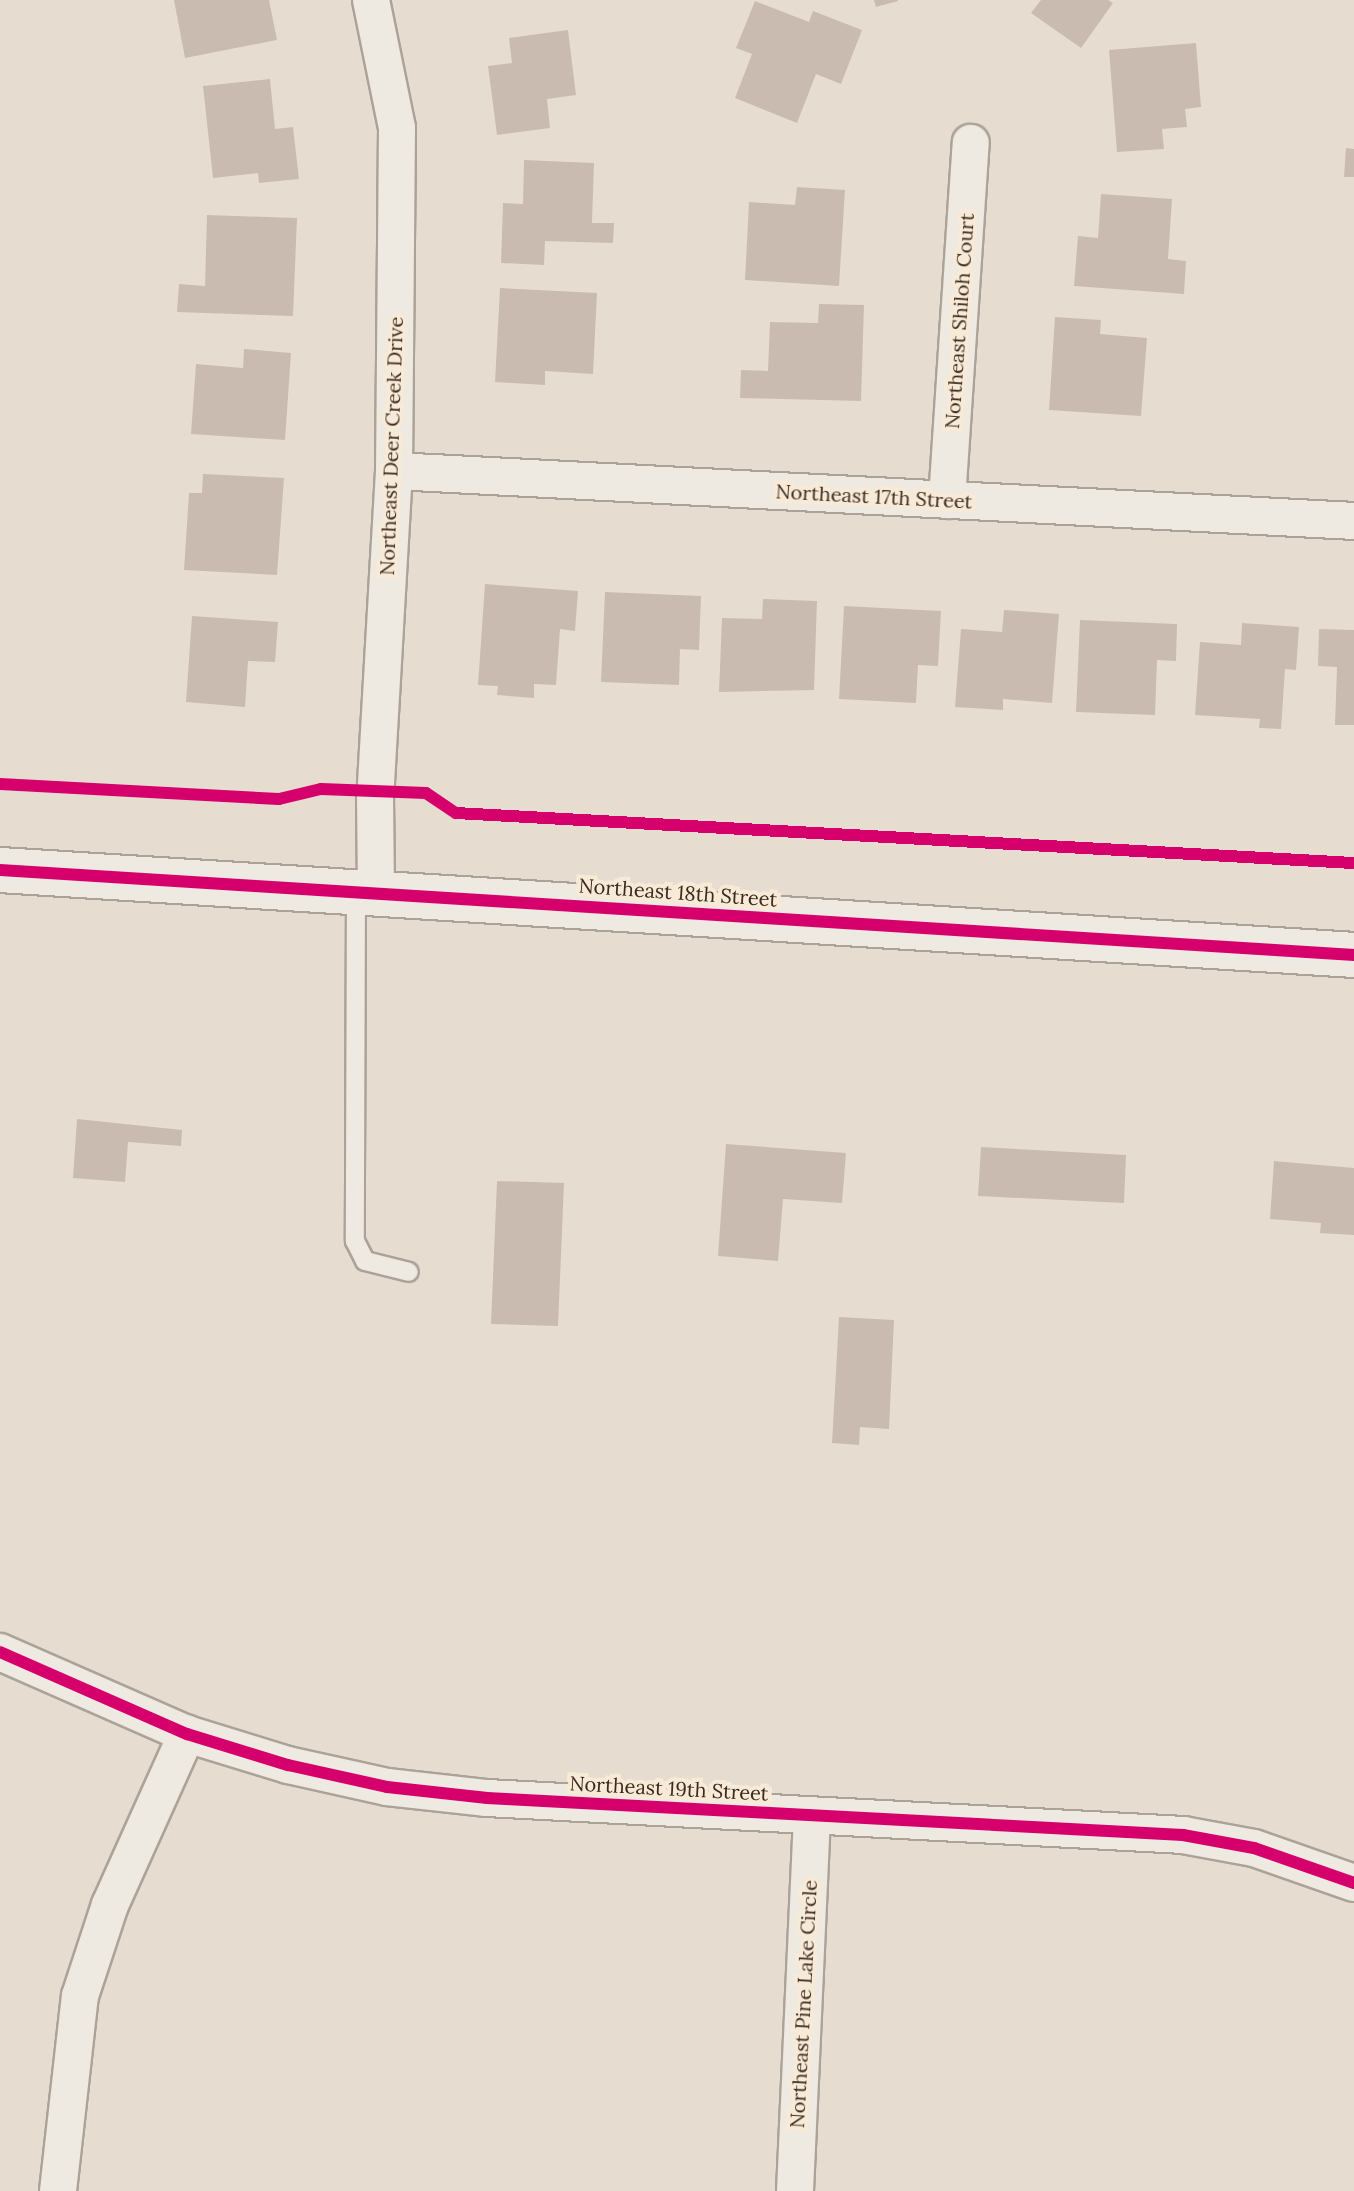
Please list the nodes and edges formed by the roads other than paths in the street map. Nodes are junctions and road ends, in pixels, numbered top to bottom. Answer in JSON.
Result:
{"nodes":[{"id":1,"x":371,"y":0,"type":"edge"},
{"id":2,"x":971,"y":143,"type":"dead end"},
{"id":3,"x":394,"y":471,"type":"junction"},
{"id":4,"x":947,"y":500,"type":"junction"},
{"id":5,"x":1354,"y":521,"type":"edge"},
{"id":6,"x":0,"y":870,"type":"edge"},
{"id":7,"x":366,"y":893,"type":"junction"},
{"id":8,"x":1354,"y":955,"type":"edge"},
{"id":9,"x":409,"y":1272,"type":"dead end"},
{"id":10,"x":0,"y":1652,"type":"edge"},
{"id":11,"x":187,"y":1734,"type":"junction"},
{"id":12,"x":812,"y":1816,"type":"junction"},
{"id":13,"x":1354,"y":1883,"type":"edge"},
{"id":14,"x":58,"y":2191,"type":"edge"},
{"id":15,"x":795,"y":2191,"type":"edge"}],
"edges":[{"from":1,"to":3,"type":"street","name":"Northeast Deer Creek Drive"},
{"from":2,"to":4,"type":"street","name":"Northeast Shiloh Court"},
{"from":3,"to":4,"type":"street","name":"Northeast 17th Street"},
{"from":3,"to":7,"type":"street","name":"Northeast Deer Creek Drive"},
{"from":4,"to":5,"type":"street","name":"Northeast 17th Street"},
{"from":6,"to":7,"type":"street","name":"Northeast 18th Street"},
{"from":7,"to":8,"type":"street","name":"Northeast 18th Street"},
{"from":7,"to":9,"type":"lane"},
{"from":10,"to":11,"type":"street","name":"Northeast 19th Street"},
{"from":11,"to":12,"type":"street","name":"Northeast 19th Street"},
{"from":11,"to":14,"type":"street"},
{"from":12,"to":13,"type":"street","name":"Northeast 19th Street"},
{"from":12,"to":15,"type":"street","name":"Northeast Pine Lake Circle"}]}
